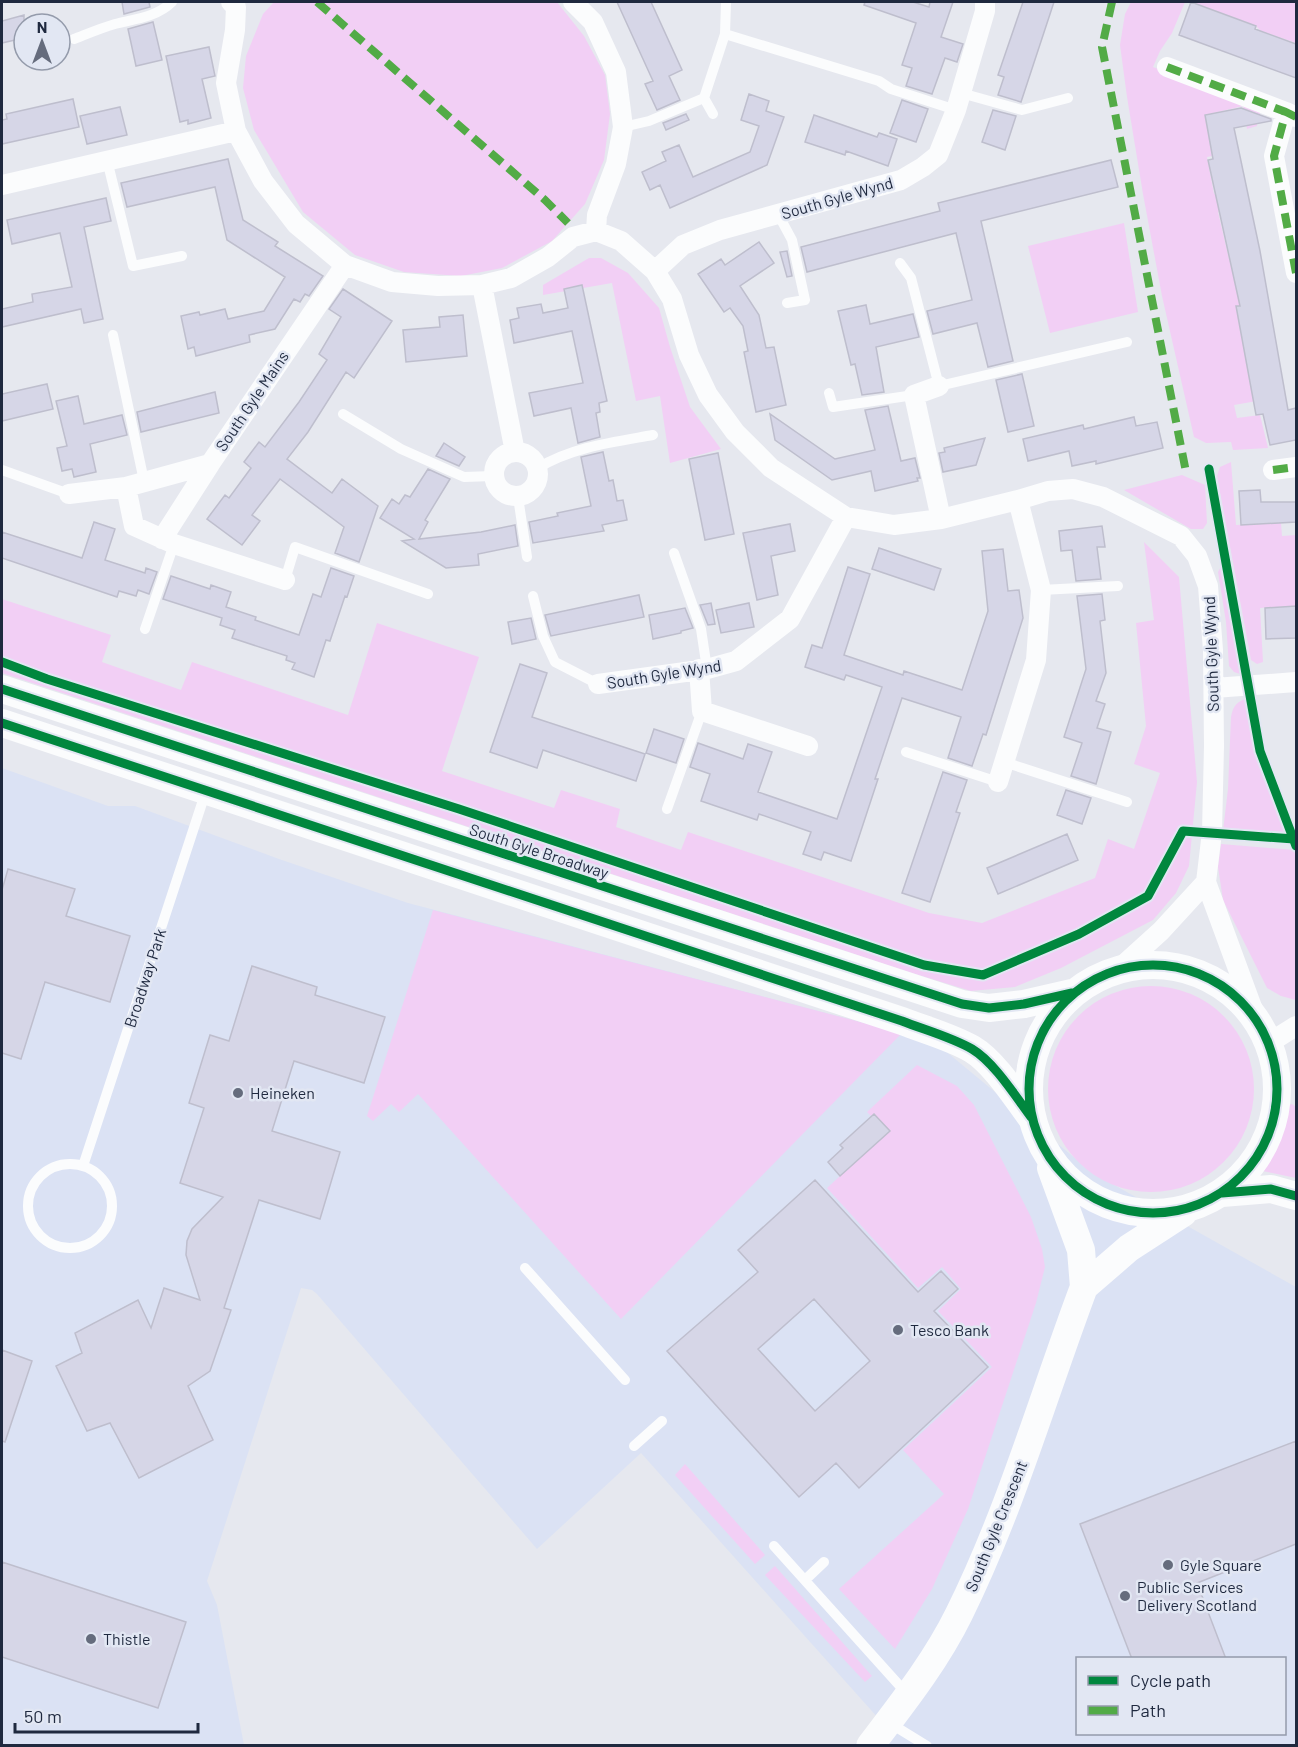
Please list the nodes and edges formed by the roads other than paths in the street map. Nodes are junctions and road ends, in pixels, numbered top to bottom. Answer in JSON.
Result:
{"nodes":[{"id":1,"x":172,"y":2,"type":"edge"},
{"id":2,"x":573,"y":2,"type":"edge"},
{"id":3,"x":726,"y":2,"type":"edge"},
{"id":4,"x":985,"y":2,"type":"edge"},
{"id":5,"x":238,"y":3,"type":"edge"},
{"id":6,"x":725,"y":34,"type":"junction"},
{"id":7,"x":74,"y":39,"type":"dead end"},
{"id":8,"x":1167,"y":67,"type":"dead end"},
{"id":9,"x":704,"y":98,"type":"junction"},
{"id":10,"x":1068,"y":98,"type":"dead end"},
{"id":11,"x":958,"y":101,"type":"junction"},
{"id":12,"x":713,"y":114,"type":"dead end"},
{"id":13,"x":1291,"y":115,"type":"edge"},
{"id":14,"x":623,"y":127,"type":"junction"},
{"id":15,"x":236,"y":131,"type":"junction"},
{"id":16,"x":107,"y":160,"type":"junction"},
{"id":17,"x":2,"y":185,"type":"edge"},
{"id":18,"x":778,"y":214,"type":"junction"},
{"id":19,"x":596,"y":231,"type":"junction"},
{"id":20,"x":182,"y":256,"type":"dead end"},
{"id":21,"x":900,"y":263,"type":"dead end"},
{"id":22,"x":345,"y":265,"type":"junction"},
{"id":23,"x":655,"y":271,"type":"junction"},
{"id":24,"x":1296,"y":273,"type":"edge"},
{"id":25,"x":482,"y":285,"type":"junction"},
{"id":26,"x":787,"y":303,"type":"dead end"},
{"id":27,"x":113,"y":335,"type":"dead end"},
{"id":28,"x":1127,"y":342,"type":"dead end"},
{"id":29,"x":939,"y":386,"type":"junction"},
{"id":30,"x":829,"y":393,"type":"dead end"},
{"id":31,"x":914,"y":395,"type":"junction"},
{"id":32,"x":344,"y":414,"type":"dead end"},
{"id":33,"x":652,"y":435,"type":"dead end"},
{"id":34,"x":514,"y":452,"type":"junction"},
{"id":35,"x":210,"y":464,"type":"junction"},
{"id":36,"x":1296,"y":467,"type":"edge"},
{"id":37,"x":538,"y":468,"type":"junction"},
{"id":38,"x":2,"y":470,"type":"edge"},
{"id":39,"x":1273,"y":470,"type":"dead end"},
{"id":40,"x":493,"y":476,"type":"junction"},
{"id":41,"x":135,"y":484,"type":"junction"},
{"id":42,"x":69,"y":494,"type":"joint"},
{"id":43,"x":518,"y":497,"type":"junction"},
{"id":44,"x":1018,"y":500,"type":"junction"},
{"id":45,"x":846,"y":517,"type":"junction"},
{"id":46,"x":940,"y":519,"type":"junction"},
{"id":47,"x":168,"y":541,"type":"junction"},
{"id":48,"x":674,"y":553,"type":"dead end"},
{"id":49,"x":527,"y":557,"type":"dead end"},
{"id":50,"x":285,"y":580,"type":"joint"},
{"id":51,"x":1118,"y":586,"type":"dead end"},
{"id":52,"x":1041,"y":590,"type":"junction"},
{"id":53,"x":428,"y":594,"type":"dead end"},
{"id":54,"x":533,"y":596,"type":"dead end"},
{"id":55,"x":145,"y":629,"type":"dead end"},
{"id":56,"x":703,"y":669,"type":"junction"},
{"id":57,"x":1296,"y":682,"type":"edge"},
{"id":58,"x":598,"y":684,"type":"joint"},
{"id":59,"x":1214,"y":688,"type":"junction"},
{"id":60,"x":2,"y":689,"type":"edge"},
{"id":61,"x":702,"y":711,"type":"junction"},
{"id":62,"x":2,"y":723,"type":"edge"},
{"id":63,"x":808,"y":746,"type":"dead end"},
{"id":64,"x":906,"y":752,"type":"dead end"},
{"id":65,"x":1004,"y":762,"type":"junction"},
{"id":66,"x":998,"y":782,"type":"joint"},
{"id":67,"x":206,"y":791,"type":"junction"},
{"id":68,"x":1127,"y":802,"type":"dead end"},
{"id":69,"x":668,"y":809,"type":"dead end"},
{"id":70,"x":1206,"y":882,"type":"junction"},
{"id":71,"x":1119,"y":969,"type":"junction"},
{"id":72,"x":1072,"y":993,"type":"junction"},
{"id":73,"x":1256,"y":1018,"type":"junction"},
{"id":74,"x":1296,"y":1026,"type":"edge"},
{"id":75,"x":1269,"y":1043,"type":"junction"},
{"id":76,"x":1276,"y":1070,"type":"junction"},
{"id":77,"x":1296,"y":1099,"type":"edge"},
{"id":78,"x":1030,"y":1117,"type":"junction"},
{"id":79,"x":1047,"y":1156,"type":"junction"},
{"id":80,"x":83,"y":1166,"type":"junction"},
{"id":81,"x":1222,"y":1193,"type":"junction"},
{"id":82,"x":1296,"y":1196,"type":"edge"},
{"id":83,"x":1193,"y":1207,"type":"junction"},
{"id":84,"x":525,"y":1268,"type":"dead end"},
{"id":85,"x":1084,"y":1287,"type":"junction"},
{"id":86,"x":626,"y":1380,"type":"dead end"},
{"id":87,"x":662,"y":1421,"type":"dead end"},
{"id":88,"x":634,"y":1446,"type":"dead end"},
{"id":89,"x":774,"y":1546,"type":"dead end"},
{"id":90,"x":824,"y":1562,"type":"dead end"},
{"id":91,"x":805,"y":1580,"type":"junction"},
{"id":92,"x":908,"y":1695,"type":"junction"},
{"id":93,"x":888,"y":1722,"type":"junction"},
{"id":94,"x":870,"y":1746,"type":"edge"},
{"id":95,"x":927,"y":1746,"type":"edge"}],
"edges":[{"from":1,"to":7,"type":"lane"},
{"from":2,"to":14,"type":"street"},
{"from":3,"to":6,"type":"lane"},
{"from":4,"to":11,"type":"street","name":"South Gyle Wynd"},
{"from":5,"to":15,"type":"street"},
{"from":6,"to":9,"type":"lane"},
{"from":6,"to":11,"type":"lane"},
{"from":8,"to":13,"type":"street"},
{"from":9,"to":12,"type":"lane"},
{"from":9,"to":14,"type":"lane"},
{"from":10,"to":11,"type":"lane"},
{"from":11,"to":18,"type":"street","name":"South Gyle Wynd"},
{"from":13,"to":24,"type":"street"},
{"from":14,"to":19,"type":"street"},
{"from":15,"to":16,"type":"street"},
{"from":15,"to":22,"type":"street"},
{"from":16,"to":17,"type":"street"},
{"from":16,"to":20,"type":"lane"},
{"from":18,"to":23,"type":"street","name":"South Gyle Wynd"},
{"from":18,"to":26,"type":"lane"},
{"from":19,"to":23,"type":"street","name":"South Gyle Wynd"},
{"from":19,"to":25,"type":"street"},
{"from":21,"to":29,"type":"lane"},
{"from":22,"to":25,"type":"street"},
{"from":22,"to":35,"type":"street","name":"South Gyle Mains"},
{"from":23,"to":45,"type":"street","name":"South Gyle Wynd"},
{"from":25,"to":34,"type":"street"},
{"from":27,"to":41,"type":"lane"},
{"from":28,"to":29,"type":"lane"},
{"from":29,"to":31,"type":"street"},
{"from":30,"to":31,"type":"lane"},
{"from":31,"to":46,"type":"street"},
{"from":32,"to":40,"type":"lane"},
{"from":33,"to":37,"type":"lane"},
{"from":34,"to":37,"type":"street"},
{"from":34,"to":40,"type":"street"},
{"from":35,"to":41,"type":"street"},
{"from":35,"to":47,"type":"street","name":"South Gyle Mains"},
{"from":36,"to":39,"type":"street"},
{"from":37,"to":43,"type":"street"},
{"from":38,"to":42,"type":"lane"},
{"from":40,"to":43,"type":"street"},
{"from":41,"to":42,"type":"street"},
{"from":41,"to":47,"type":"street"},
{"from":43,"to":49,"type":"lane"},
{"from":44,"to":46,"type":"street","name":"South Gyle Wynd"},
{"from":44,"to":52,"type":"street"},
{"from":44,"to":59,"type":"street","name":"South Gyle Wynd"},
{"from":45,"to":46,"type":"street","name":"South Gyle Wynd"},
{"from":45,"to":56,"type":"street","name":"South Gyle Wynd"},
{"from":47,"to":50,"type":"street"},
{"from":47,"to":55,"type":"lane"},
{"from":48,"to":56,"type":"lane"},
{"from":50,"to":53,"type":"lane"},
{"from":51,"to":52,"type":"lane"},
{"from":52,"to":65,"type":"street"},
{"from":54,"to":58,"type":"lane","name":"South Gyle Wynd"},
{"from":56,"to":58,"type":"street","name":"South Gyle Wynd"},
{"from":56,"to":61,"type":"street"},
{"from":57,"to":59,"type":"street"},
{"from":59,"to":70,"type":"street","name":"South Gyle Wynd"},
{"from":60,"to":72,"type":"street","name":"South Gyle Broadway"},
{"from":61,"to":63,"type":"street"},
{"from":61,"to":69,"type":"lane"},
{"from":62,"to":67,"type":"street"},
{"from":64,"to":66,"type":"lane"},
{"from":65,"to":66,"type":"street"},
{"from":65,"to":68,"type":"lane"},
{"from":67,"to":78,"type":"street"},
{"from":67,"to":80,"type":"lane","name":"Broadway Park"},
{"from":70,"to":71,"type":"street"},
{"from":70,"to":73,"type":"street","name":"South Gyle Wynd"},
{"from":71,"to":72,"type":"street"},
{"from":71,"to":73,"type":"street"},
{"from":72,"to":78,"type":"street"},
{"from":73,"to":75,"type":"street"},
{"from":74,"to":75,"type":"street"},
{"from":75,"to":76,"type":"street"},
{"from":76,"to":77,"type":"street"},
{"from":76,"to":81,"type":"street"},
{"from":78,"to":79,"type":"street"},
{"from":79,"to":83,"type":"street"},
{"from":79,"to":85,"type":"street","name":"South Gyle Crescent"},
{"from":80,"to":80,"type":"lane"},
{"from":81,"to":82,"type":"street"},
{"from":81,"to":83,"type":"street"},
{"from":83,"to":85,"type":"street","name":"South Gyle Crescent"},
{"from":84,"to":86,"type":"lane"},
{"from":85,"to":92,"type":"street","name":"South Gyle Crescent"},
{"from":87,"to":88,"type":"lane"},
{"from":89,"to":91,"type":"lane"},
{"from":90,"to":91,"type":"lane"},
{"from":91,"to":92,"type":"lane"},
{"from":92,"to":93,"type":"street","name":"South Gyle Crescent"},
{"from":93,"to":94,"type":"street","name":"South Gyle Crescent"},
{"from":93,"to":95,"type":"lane"}]}
